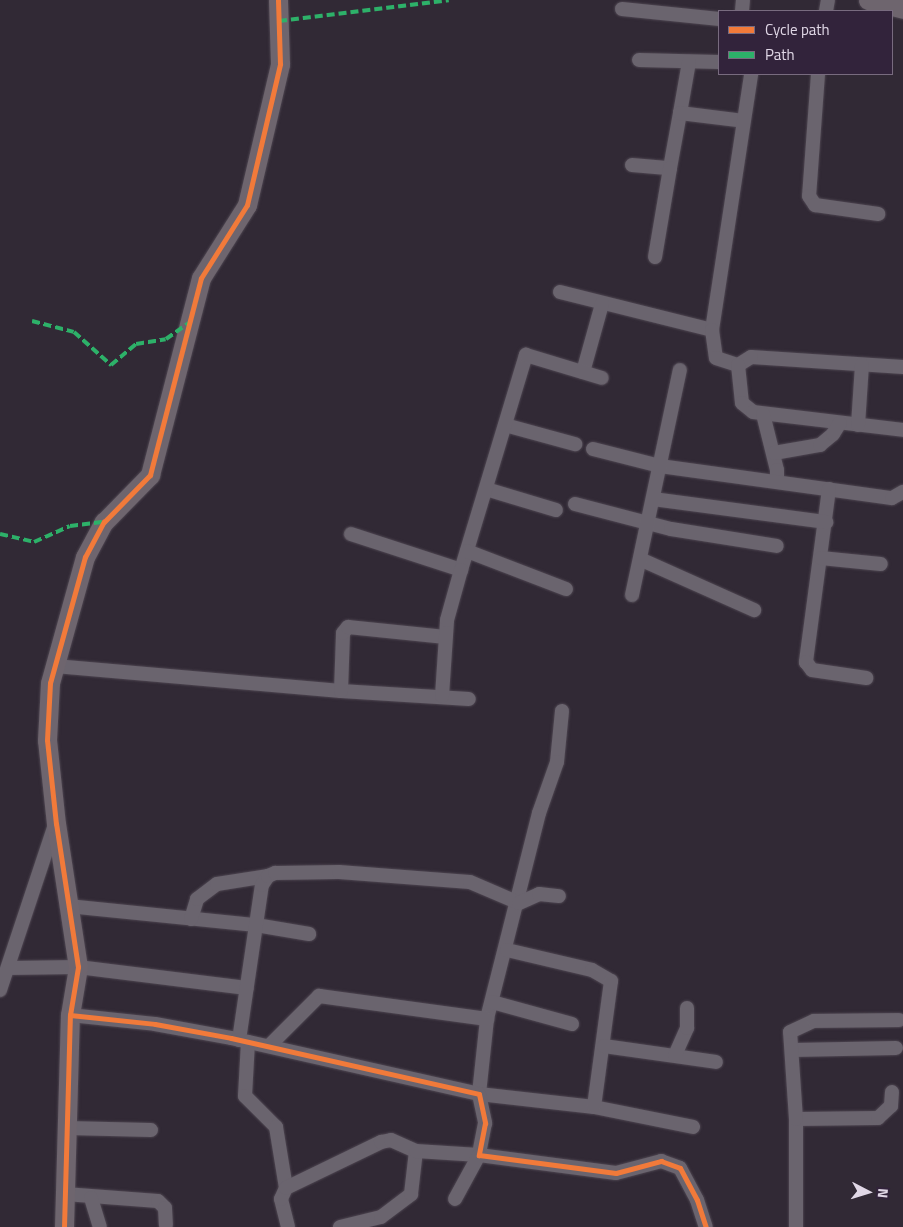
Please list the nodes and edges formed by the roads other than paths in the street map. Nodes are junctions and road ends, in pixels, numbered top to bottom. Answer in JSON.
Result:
{"nodes":[{"id":1,"x":278,"y":0,"type":"edge"},
{"id":2,"x":868,"y":0,"type":"edge"},
{"id":3,"x":903,"y":8,"type":"edge"},
{"id":4,"x":622,"y":9,"type":"dead end"},
{"id":5,"x":718,"y":19,"type":"edge"},
{"id":6,"x":639,"y":60,"type":"dead end"},
{"id":7,"x":689,"y":62,"type":"junction"},
{"id":8,"x":718,"y":62,"type":"edge"},
{"id":9,"x":751,"y":75,"type":"edge"},
{"id":10,"x":818,"y":75,"type":"edge"},
{"id":11,"x":680,"y":112,"type":"junction"},
{"id":12,"x":744,"y":121,"type":"junction"},
{"id":13,"x":632,"y":164,"type":"dead end"},
{"id":14,"x":670,"y":168,"type":"junction"},
{"id":15,"x":878,"y":214,"type":"dead end"},
{"id":16,"x":655,"y":257,"type":"dead end"},
{"id":17,"x":560,"y":292,"type":"dead end"},
{"id":18,"x":602,"y":304,"type":"junction"},
{"id":19,"x":712,"y":330,"type":"junction"},
{"id":20,"x":738,"y":365,"type":"junction"},
{"id":21,"x":862,"y":365,"type":"junction"},
{"id":22,"x":903,"y":367,"type":"edge"},
{"id":23,"x":680,"y":370,"type":"dead end"},
{"id":24,"x":583,"y":372,"type":"junction"},
{"id":25,"x":602,"y":378,"type":"dead end"},
{"id":26,"x":763,"y":414,"type":"junction"},
{"id":27,"x":840,"y":422,"type":"junction"},
{"id":28,"x":505,"y":425,"type":"junction"},
{"id":29,"x":858,"y":425,"type":"junction"},
{"id":30,"x":903,"y":430,"type":"edge"},
{"id":31,"x":576,"y":444,"type":"dead end"},
{"id":32,"x":593,"y":449,"type":"dead end"},
{"id":33,"x":774,"y":453,"type":"junction"},
{"id":34,"x":660,"y":466,"type":"junction"},
{"id":35,"x":777,"y":482,"type":"junction"},
{"id":36,"x":486,"y":489,"type":"junction"},
{"id":37,"x":829,"y":489,"type":"junction"},
{"id":38,"x":903,"y":492,"type":"edge"},
{"id":39,"x":654,"y":498,"type":"junction"},
{"id":40,"x":575,"y":504,"type":"dead end"},
{"id":41,"x":556,"y":510,"type":"dead end"},
{"id":42,"x":826,"y":522,"type":"junction"},
{"id":43,"x":648,"y":524,"type":"junction"},
{"id":44,"x":351,"y":534,"type":"dead end"},
{"id":45,"x":777,"y":546,"type":"dead end"},
{"id":46,"x":467,"y":551,"type":"junction"},
{"id":47,"x":820,"y":558,"type":"junction"},
{"id":48,"x":642,"y":560,"type":"junction"},
{"id":49,"x":881,"y":564,"type":"dead end"},
{"id":50,"x":461,"y":570,"type":"junction"},
{"id":51,"x":566,"y":589,"type":"dead end"},
{"id":52,"x":632,"y":595,"type":"dead end"},
{"id":53,"x":754,"y":610,"type":"dead end"},
{"id":54,"x":445,"y":637,"type":"junction"},
{"id":55,"x":55,"y":666,"type":"junction"},
{"id":56,"x":866,"y":678,"type":"dead end"},
{"id":57,"x":341,"y":691,"type":"junction"},
{"id":58,"x":442,"y":696,"type":"junction"},
{"id":59,"x":470,"y":699,"type":"dead end"},
{"id":60,"x":562,"y":711,"type":"dead end"},
{"id":61,"x":56,"y":824,"type":"junction"},
{"id":62,"x":268,"y":876,"type":"junction"},
{"id":63,"x":559,"y":896,"type":"dead end"},
{"id":64,"x":519,"y":904,"type":"junction"},
{"id":65,"x":68,"y":906,"type":"junction"},
{"id":66,"x":190,"y":919,"type":"junction"},
{"id":67,"x":256,"y":925,"type":"junction"},
{"id":68,"x":309,"y":934,"type":"dead end"},
{"id":69,"x":507,"y":950,"type":"junction"},
{"id":70,"x":78,"y":967,"type":"junction"},
{"id":71,"x":8,"y":968,"type":"junction"},
{"id":72,"x":247,"y":988,"type":"junction"},
{"id":73,"x":0,"y":990,"type":"edge"},
{"id":74,"x":492,"y":1002,"type":"junction"},
{"id":75,"x":687,"y":1008,"type":"dead end"},
{"id":76,"x":70,"y":1015,"type":"junction"},
{"id":77,"x":487,"y":1019,"type":"junction"},
{"id":78,"x":899,"y":1020,"type":"dead end"},
{"id":79,"x":572,"y":1024,"type":"dead end"},
{"id":80,"x":244,"y":1041,"type":"junction"},
{"id":81,"x":269,"y":1046,"type":"junction"},
{"id":82,"x":604,"y":1046,"type":"junction"},
{"id":83,"x":896,"y":1048,"type":"dead end"},
{"id":84,"x":792,"y":1050,"type":"junction"},
{"id":85,"x":675,"y":1055,"type":"junction"},
{"id":86,"x":716,"y":1062,"type":"dead end"},
{"id":87,"x":892,"y":1092,"type":"dead end"},
{"id":88,"x":479,"y":1094,"type":"junction"},
{"id":89,"x":594,"y":1107,"type":"junction"},
{"id":90,"x":796,"y":1119,"type":"junction"},
{"id":91,"x":694,"y":1127,"type":"dead end"},
{"id":92,"x":67,"y":1128,"type":"junction"},
{"id":93,"x":151,"y":1130,"type":"dead end"},
{"id":94,"x":416,"y":1151,"type":"junction"},
{"id":95,"x":479,"y":1155,"type":"junction"},
{"id":96,"x":286,"y":1188,"type":"junction"},
{"id":97,"x":65,"y":1194,"type":"junction"},
{"id":98,"x":90,"y":1198,"type":"junction"},
{"id":99,"x":455,"y":1199,"type":"dead end"},
{"id":100,"x":166,"y":1225,"type":"dead end"},
{"id":101,"x":64,"y":1227,"type":"edge"},
{"id":102,"x":100,"y":1227,"type":"edge"},
{"id":103,"x":288,"y":1227,"type":"edge"},
{"id":104,"x":340,"y":1227,"type":"edge"},
{"id":105,"x":706,"y":1227,"type":"edge"},
{"id":106,"x":796,"y":1227,"type":"edge"}],
"edges":[{"from":1,"to":55,"type":"street"},
{"from":2,"to":3,"type":"street"},
{"from":4,"to":5,"type":"street"},
{"from":6,"to":7,"type":"street"},
{"from":7,"to":8,"type":"street"},
{"from":7,"to":11,"type":"street"},
{"from":9,"to":12,"type":"street"},
{"from":10,"to":15,"type":"street"},
{"from":11,"to":12,"type":"street"},
{"from":11,"to":14,"type":"street"},
{"from":12,"to":19,"type":"street"},
{"from":13,"to":14,"type":"street"},
{"from":14,"to":16,"type":"street"},
{"from":17,"to":18,"type":"street"},
{"from":18,"to":19,"type":"street"},
{"from":18,"to":24,"type":"street"},
{"from":19,"to":20,"type":"street"},
{"from":20,"to":21,"type":"street"},
{"from":20,"to":26,"type":"street"},
{"from":21,"to":22,"type":"street"},
{"from":21,"to":29,"type":"street"},
{"from":23,"to":34,"type":"street"},
{"from":24,"to":25,"type":"street"},
{"from":24,"to":28,"type":"street"},
{"from":26,"to":27,"type":"street"},
{"from":26,"to":33,"type":"street"},
{"from":27,"to":29,"type":"street"},
{"from":27,"to":33,"type":"street"},
{"from":28,"to":31,"type":"street"},
{"from":28,"to":36,"type":"street"},
{"from":29,"to":30,"type":"street"},
{"from":32,"to":34,"type":"street"},
{"from":33,"to":35,"type":"street"},
{"from":34,"to":35,"type":"street"},
{"from":34,"to":39,"type":"street"},
{"from":35,"to":37,"type":"street"},
{"from":36,"to":41,"type":"street"},
{"from":36,"to":46,"type":"street"},
{"from":37,"to":38,"type":"street"},
{"from":37,"to":42,"type":"street"},
{"from":39,"to":42,"type":"street"},
{"from":39,"to":43,"type":"street"},
{"from":40,"to":43,"type":"street"},
{"from":42,"to":47,"type":"street"},
{"from":43,"to":45,"type":"street"},
{"from":43,"to":48,"type":"street"},
{"from":44,"to":50,"type":"street"},
{"from":46,"to":50,"type":"street"},
{"from":46,"to":51,"type":"street"},
{"from":47,"to":49,"type":"street"},
{"from":47,"to":56,"type":"street"},
{"from":48,"to":52,"type":"street"},
{"from":48,"to":53,"type":"street"},
{"from":50,"to":54,"type":"street"},
{"from":54,"to":57,"type":"street"},
{"from":54,"to":58,"type":"street"},
{"from":55,"to":57,"type":"street"},
{"from":55,"to":61,"type":"street"},
{"from":57,"to":58,"type":"street"},
{"from":58,"to":59,"type":"street"},
{"from":60,"to":64,"type":"street"},
{"from":61,"to":65,"type":"street"},
{"from":61,"to":71,"type":"street"},
{"from":62,"to":64,"type":"street"},
{"from":62,"to":66,"type":"street"},
{"from":62,"to":67,"type":"street"},
{"from":63,"to":64,"type":"street"},
{"from":64,"to":69,"type":"street"},
{"from":65,"to":66,"type":"street"},
{"from":65,"to":70,"type":"street"},
{"from":66,"to":67,"type":"street"},
{"from":67,"to":68,"type":"street"},
{"from":67,"to":72,"type":"street"},
{"from":69,"to":74,"type":"street"},
{"from":69,"to":82,"type":"street"},
{"from":70,"to":71,"type":"street"},
{"from":70,"to":72,"type":"street"},
{"from":70,"to":76,"type":"street"},
{"from":71,"to":73,"type":"street"},
{"from":72,"to":80,"type":"street"},
{"from":74,"to":77,"type":"street"},
{"from":74,"to":79,"type":"street"},
{"from":75,"to":85,"type":"street"},
{"from":76,"to":80,"type":"street"},
{"from":76,"to":92,"type":"street"},
{"from":77,"to":81,"type":"street"},
{"from":77,"to":88,"type":"street"},
{"from":78,"to":84,"type":"street"},
{"from":80,"to":81,"type":"street"},
{"from":80,"to":96,"type":"street"},
{"from":81,"to":88,"type":"street"},
{"from":82,"to":85,"type":"street"},
{"from":82,"to":89,"type":"street"},
{"from":83,"to":84,"type":"street"},
{"from":84,"to":90,"type":"street"},
{"from":85,"to":86,"type":"street"},
{"from":87,"to":90,"type":"street"},
{"from":88,"to":89,"type":"street"},
{"from":88,"to":95,"type":"street"},
{"from":89,"to":91,"type":"street"},
{"from":90,"to":106,"type":"street"},
{"from":92,"to":93,"type":"street"},
{"from":92,"to":97,"type":"street"},
{"from":94,"to":95,"type":"street"},
{"from":94,"to":96,"type":"street"},
{"from":94,"to":104,"type":"street"},
{"from":95,"to":99,"type":"street"},
{"from":95,"to":105,"type":"street"},
{"from":96,"to":103,"type":"street"},
{"from":97,"to":98,"type":"street"},
{"from":97,"to":101,"type":"street"},
{"from":98,"to":100,"type":"street"},
{"from":98,"to":102,"type":"street"}]}
